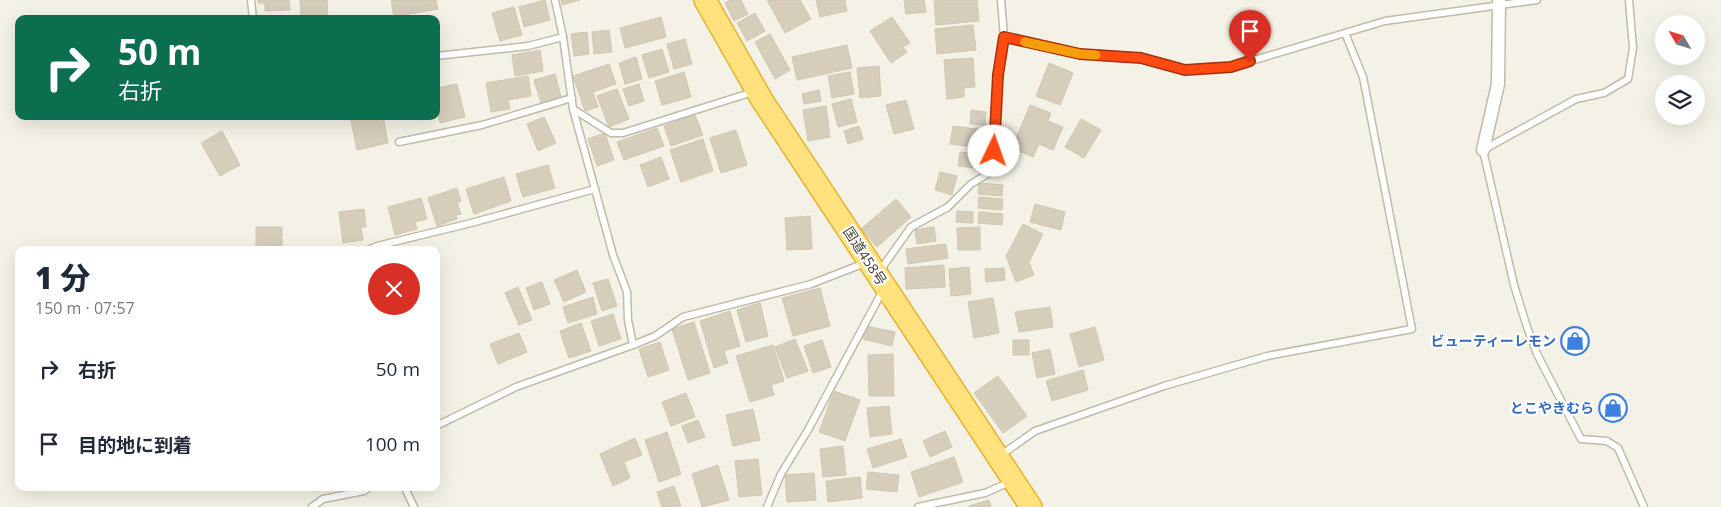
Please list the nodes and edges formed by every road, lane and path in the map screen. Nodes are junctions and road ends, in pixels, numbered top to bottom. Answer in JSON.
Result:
{"nodes":[{"id":1,"x":251,"y":0,"type":"edge"},
{"id":2,"x":555,"y":0,"type":"edge"},
{"id":3,"x":706,"y":0,"type":"edge"},
{"id":4,"x":1000,"y":0,"type":"edge"},
{"id":5,"x":1537,"y":0,"type":"edge"},
{"id":6,"x":1629,"y":0,"type":"edge"},
{"id":7,"x":1499,"y":2,"type":"edge"},
{"id":8,"x":253,"y":15,"type":"edge"},
{"id":9,"x":1345,"y":34,"type":"junction"},
{"id":10,"x":563,"y":37,"type":"junction"},
{"id":11,"x":1004,"y":37,"type":"junction"},
{"id":12,"x":440,"y":56,"type":"edge"},
{"id":13,"x":757,"y":91,"type":"junction"},
{"id":14,"x":572,"y":98,"type":"junction"},
{"id":15,"x":573,"y":109,"type":"junction"},
{"id":16,"x":399,"y":142,"type":"dead end"},
{"id":17,"x":1484,"y":150,"type":"junction"},
{"id":18,"x":595,"y":189,"type":"junction"},
{"id":19,"x":385,"y":246,"type":"edge"},
{"id":20,"x":877,"y":274,"type":"junction"},
{"id":21,"x":632,"y":345,"type":"junction"},
{"id":22,"x":440,"y":424,"type":"edge"},
{"id":23,"x":998,"y":457,"type":"junction"},
{"id":24,"x":1013,"y":480,"type":"junction"},
{"id":25,"x":364,"y":491,"type":"edge"},
{"id":26,"x":406,"y":491,"type":"edge"},
{"id":27,"x":770,"y":506,"type":"edge"},
{"id":28,"x":312,"y":507,"type":"edge"},
{"id":29,"x":414,"y":507,"type":"edge"},
{"id":30,"x":918,"y":507,"type":"edge"},
{"id":31,"x":1031,"y":507,"type":"edge"},
{"id":32,"x":1644,"y":507,"type":"edge"}],
"edges":[{"from":1,"to":8,"type":"lane"},
{"from":2,"to":10,"type":"lane"},
{"from":3,"to":13,"type":"highway","name":"国道458号"},
{"from":4,"to":11,"type":"lane"},
{"from":5,"to":7,"type":"lane"},
{"from":6,"to":17,"type":"lane"},
{"from":7,"to":9,"type":"lane"},
{"from":7,"to":17,"type":"street"},
{"from":9,"to":11,"type":"lane"},
{"from":9,"to":23,"type":"lane"},
{"from":10,"to":12,"type":"lane"},
{"from":10,"to":14,"type":"lane"},
{"from":11,"to":20,"type":"lane"},
{"from":13,"to":15,"type":"lane"},
{"from":13,"to":20,"type":"highway","name":"国道458号"},
{"from":14,"to":15,"type":"lane"},
{"from":14,"to":16,"type":"lane"},
{"from":15,"to":18,"type":"lane"},
{"from":17,"to":32,"type":"lane"},
{"from":18,"to":19,"type":"lane"},
{"from":18,"to":21,"type":"lane"},
{"from":20,"to":21,"type":"lane"},
{"from":20,"to":23,"type":"highway","name":"国道458号"},
{"from":20,"to":27,"type":"lane"},
{"from":21,"to":22,"type":"lane"},
{"from":23,"to":24,"type":"highway","name":"国道458号"},
{"from":24,"to":30,"type":"lane"},
{"from":24,"to":31,"type":"highway","name":"国道458号"},
{"from":25,"to":28,"type":"lane"},
{"from":26,"to":29,"type":"lane"}]}
